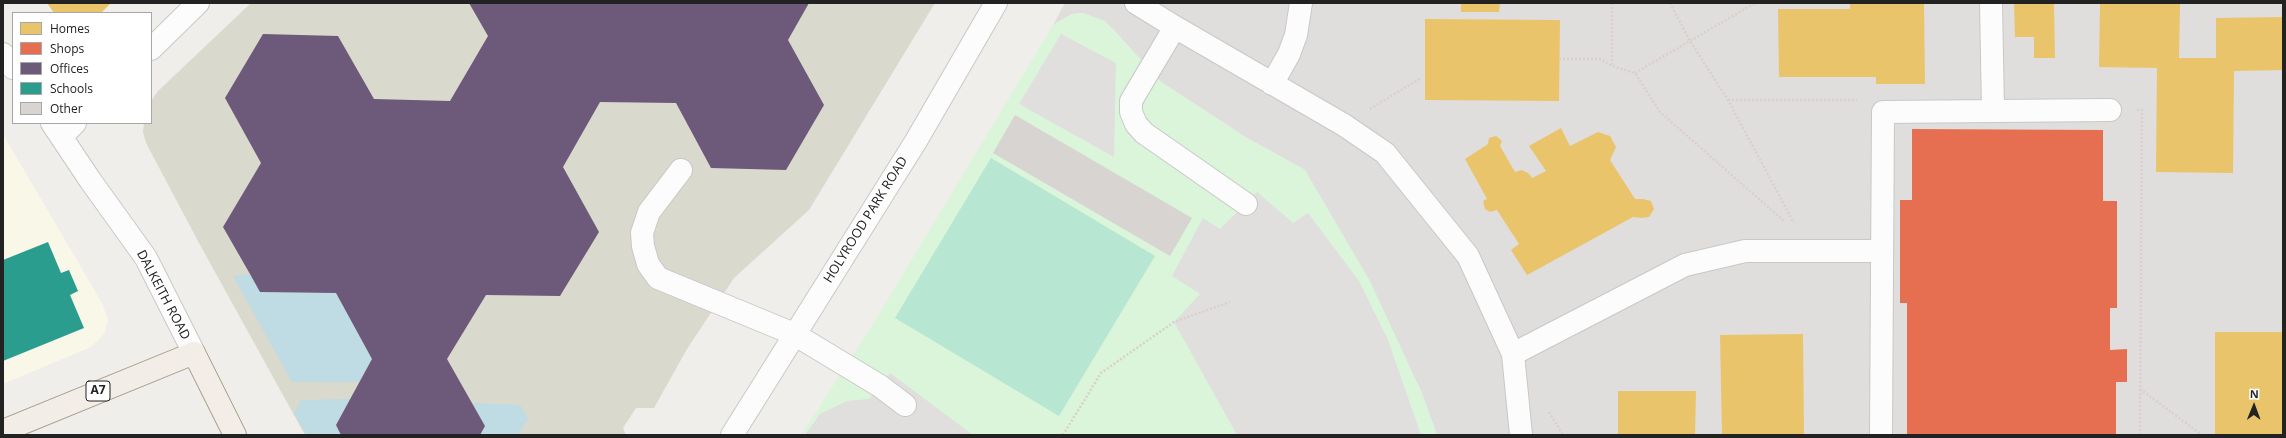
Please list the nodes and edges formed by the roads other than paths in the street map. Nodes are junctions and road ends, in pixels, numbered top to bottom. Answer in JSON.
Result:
{"nodes":[{"id":1,"x":198,"y":3,"type":"edge"},
{"id":2,"x":996,"y":3,"type":"edge"},
{"id":3,"x":1136,"y":3,"type":"edge"},
{"id":4,"x":1302,"y":3,"type":"edge"},
{"id":5,"x":1991,"y":3,"type":"edge"},
{"id":6,"x":1175,"y":27,"type":"junction"},
{"id":7,"x":152,"y":48,"type":"edge"},
{"id":8,"x":3,"y":54,"type":"edge"},
{"id":9,"x":12,"y":67,"type":"edge"},
{"id":10,"x":1272,"y":84,"type":"junction"},
{"id":11,"x":1992,"y":110,"type":"junction"},
{"id":12,"x":2110,"y":110,"type":"road end"},
{"id":13,"x":63,"y":127,"type":"edge"},
{"id":14,"x":682,"y":170,"type":"dead end"},
{"id":15,"x":1246,"y":204,"type":"dead end"},
{"id":16,"x":1882,"y":251,"type":"junction"},
{"id":17,"x":794,"y":334,"type":"junction"},
{"id":18,"x":194,"y":353,"type":"junction"},
{"id":19,"x":1513,"y":354,"type":"junction"},
{"id":20,"x":905,"y":405,"type":"dead end"},
{"id":21,"x":3,"y":431,"type":"edge"},
{"id":22,"x":235,"y":435,"type":"edge"},
{"id":23,"x":732,"y":435,"type":"edge"},
{"id":24,"x":1521,"y":435,"type":"edge"},
{"id":25,"x":1881,"y":435,"type":"edge"}],
"edges":[{"from":1,"to":7,"type":"street"},
{"from":2,"to":17,"type":"street","name":"HOLYROOD PARK ROAD"},
{"from":3,"to":6,"type":"street"},
{"from":4,"to":10,"type":"street"},
{"from":5,"to":11,"type":"street"},
{"from":6,"to":10,"type":"street"},
{"from":6,"to":15,"type":"street"},
{"from":8,"to":9,"type":"street"},
{"from":10,"to":19,"type":"street"},
{"from":11,"to":12,"type":"street"},
{"from":11,"to":16,"type":"street"},
{"from":13,"to":18,"type":"street","name":"DALKEITH ROAD"},
{"from":14,"to":17,"type":"street"},
{"from":16,"to":19,"type":"street"},
{"from":16,"to":25,"type":"street"},
{"from":17,"to":20,"type":"street"},
{"from":17,"to":23,"type":"street","name":"HOLYROOD PARK ROAD"},
{"from":18,"to":21,"type":"main road","number":"A7"},
{"from":18,"to":22,"type":"main road","name":"DALKEITH ROAD"},
{"from":19,"to":24,"type":"street"}]}
